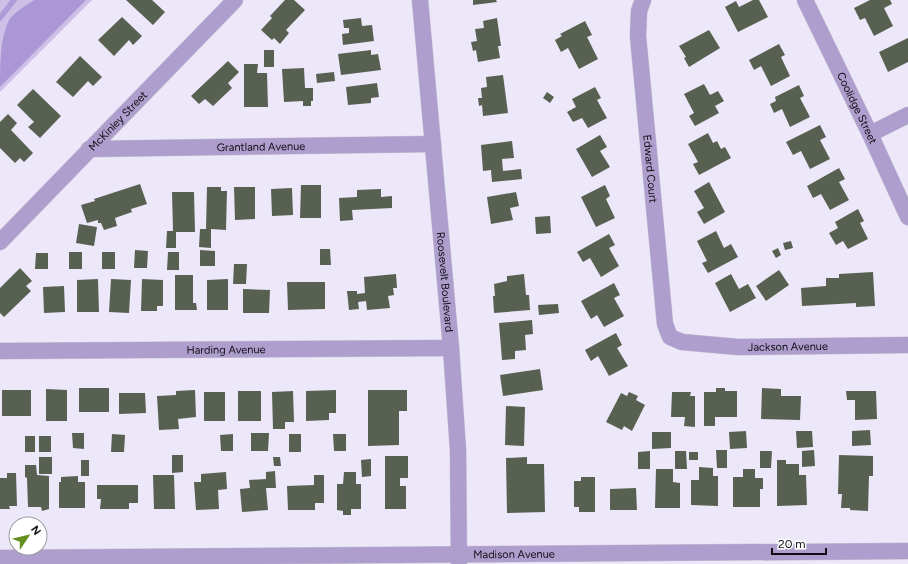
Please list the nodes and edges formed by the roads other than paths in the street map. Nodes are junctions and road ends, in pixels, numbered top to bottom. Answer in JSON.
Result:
{"nodes":[{"id":1,"x":235,"y":0,"type":"edge"},
{"id":2,"x":420,"y":0,"type":"edge"},
{"id":3,"x":643,"y":0,"type":"edge"},
{"id":4,"x":805,"y":0,"type":"edge"},
{"id":5,"x":908,"y":115,"type":"edge"},
{"id":6,"x":870,"y":134,"type":"junction"},
{"id":7,"x":433,"y":144,"type":"junction"},
{"id":8,"x":89,"y":149,"type":"junction"},
{"id":9,"x":908,"y":217,"type":"edge"},
{"id":10,"x":0,"y":242,"type":"edge"},
{"id":11,"x":670,"y":337,"type":"joint"},
{"id":12,"x":908,"y":345,"type":"edge"},
{"id":13,"x":451,"y":348,"type":"junction"},
{"id":14,"x":0,"y":351,"type":"edge"},
{"id":15,"x":908,"y":551,"type":"edge"},
{"id":16,"x":0,"y":558,"type":"edge"},
{"id":17,"x":459,"y":559,"type":"edge"}],
"edges":[{"from":1,"to":8,"type":"street","name":"McKinley Street"},
{"from":2,"to":7,"type":"street","name":"Roosevelt Boulevard"},
{"from":3,"to":11,"type":"street","name":"Edward Court"},
{"from":4,"to":6,"type":"street","name":"Coolidge Street"},
{"from":5,"to":6,"type":"street"},
{"from":6,"to":9,"type":"street","name":"Coolidge Street"},
{"from":7,"to":8,"type":"street","name":"Grantland Avenue"},
{"from":7,"to":13,"type":"street","name":"Roosevelt Boulevard"},
{"from":8,"to":10,"type":"street","name":"McKinley Street"},
{"from":11,"to":12,"type":"street","name":"Jackson Avenue"},
{"from":13,"to":14,"type":"street","name":"Harding Avenue"},
{"from":13,"to":17,"type":"street","name":"Roosevelt Boulevard"},
{"from":15,"to":17,"type":"street","name":"Madison Avenue"},
{"from":16,"to":17,"type":"street","name":"Madison Avenue"}]}
